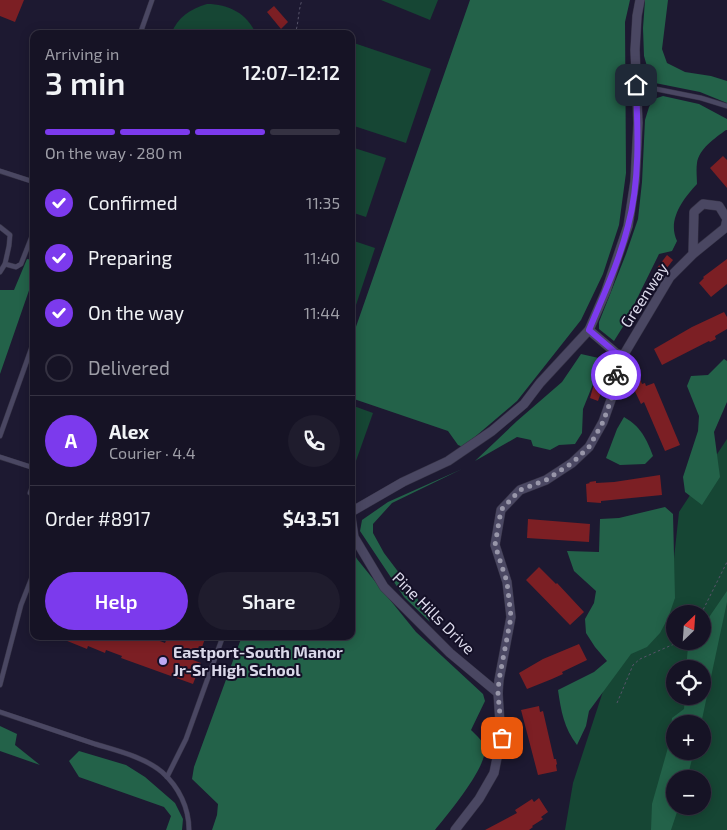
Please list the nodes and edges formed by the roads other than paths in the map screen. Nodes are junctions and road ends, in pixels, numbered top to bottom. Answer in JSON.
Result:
{"nodes":[{"id":1,"x":152,"y":0,"type":"edge"},
{"id":2,"x":640,"y":0,"type":"edge"},
{"id":3,"x":141,"y":30,"type":"edge"},
{"id":4,"x":636,"y":85,"type":"junction"},
{"id":5,"x":727,"y":106,"type":"edge"},
{"id":6,"x":0,"y":171,"type":"edge"},
{"id":7,"x":30,"y":181,"type":"edge"},
{"id":8,"x":0,"y":227,"type":"edge"},
{"id":9,"x":30,"y":240,"type":"edge"},
{"id":10,"x":1,"y":252,"type":"edge"},
{"id":11,"x":693,"y":254,"type":"junction"},
{"id":12,"x":6,"y":257,"type":"junction"},
{"id":13,"x":5,"y":264,"type":"junction"},
{"id":14,"x":0,"y":272,"type":"edge"},
{"id":15,"x":589,"y":330,"type":"junction"},
{"id":16,"x":30,"y":352,"type":"edge"},
{"id":17,"x":623,"y":356,"type":"junction"},
{"id":18,"x":0,"y":436,"type":"edge"},
{"id":19,"x":0,"y":457,"type":"edge"},
{"id":20,"x":30,"y":467,"type":"edge"},
{"id":21,"x":355,"y":510,"type":"edge"},
{"id":22,"x":355,"y":539,"type":"edge"},
{"id":23,"x":30,"y":582,"type":"edge"},
{"id":24,"x":222,"y":640,"type":"edge"},
{"id":25,"x":2,"y":667,"type":"edge"},
{"id":26,"x":0,"y":685,"type":"edge"},
{"id":27,"x":498,"y":693,"type":"junction"},
{"id":28,"x":0,"y":712,"type":"edge"},
{"id":29,"x":167,"y":777,"type":"junction"},
{"id":30,"x":188,"y":830,"type":"edge"},
{"id":31,"x":455,"y":830,"type":"edge"}],
"edges":[{"from":1,"to":3,"type":"lane"},
{"from":2,"to":4,"type":"street"},
{"from":4,"to":5,"type":"lane"},
{"from":4,"to":15,"type":"street"},
{"from":6,"to":7,"type":"lane"},
{"from":8,"to":12,"type":"lane"},
{"from":9,"to":13,"type":"lane"},
{"from":10,"to":12,"type":"lane"},
{"from":11,"to":11,"type":"street","name":"Greenway"},
{"from":11,"to":17,"type":"street","name":"Greenway"},
{"from":12,"to":13,"type":"lane"},
{"from":13,"to":14,"type":"lane"},
{"from":15,"to":17,"type":"street"},
{"from":15,"to":21,"type":"street"},
{"from":16,"to":18,"type":"lane"},
{"from":17,"to":27,"type":"street","name":"Greenway"},
{"from":19,"to":20,"type":"lane"},
{"from":22,"to":27,"type":"street","name":"Pine Hills Drive"},
{"from":23,"to":25,"type":"lane"},
{"from":24,"to":29,"type":"lane"},
{"from":25,"to":26,"type":"lane"},
{"from":27,"to":31,"type":"street","name":"Greenway"},
{"from":28,"to":29,"type":"lane"},
{"from":29,"to":30,"type":"lane"}]}
